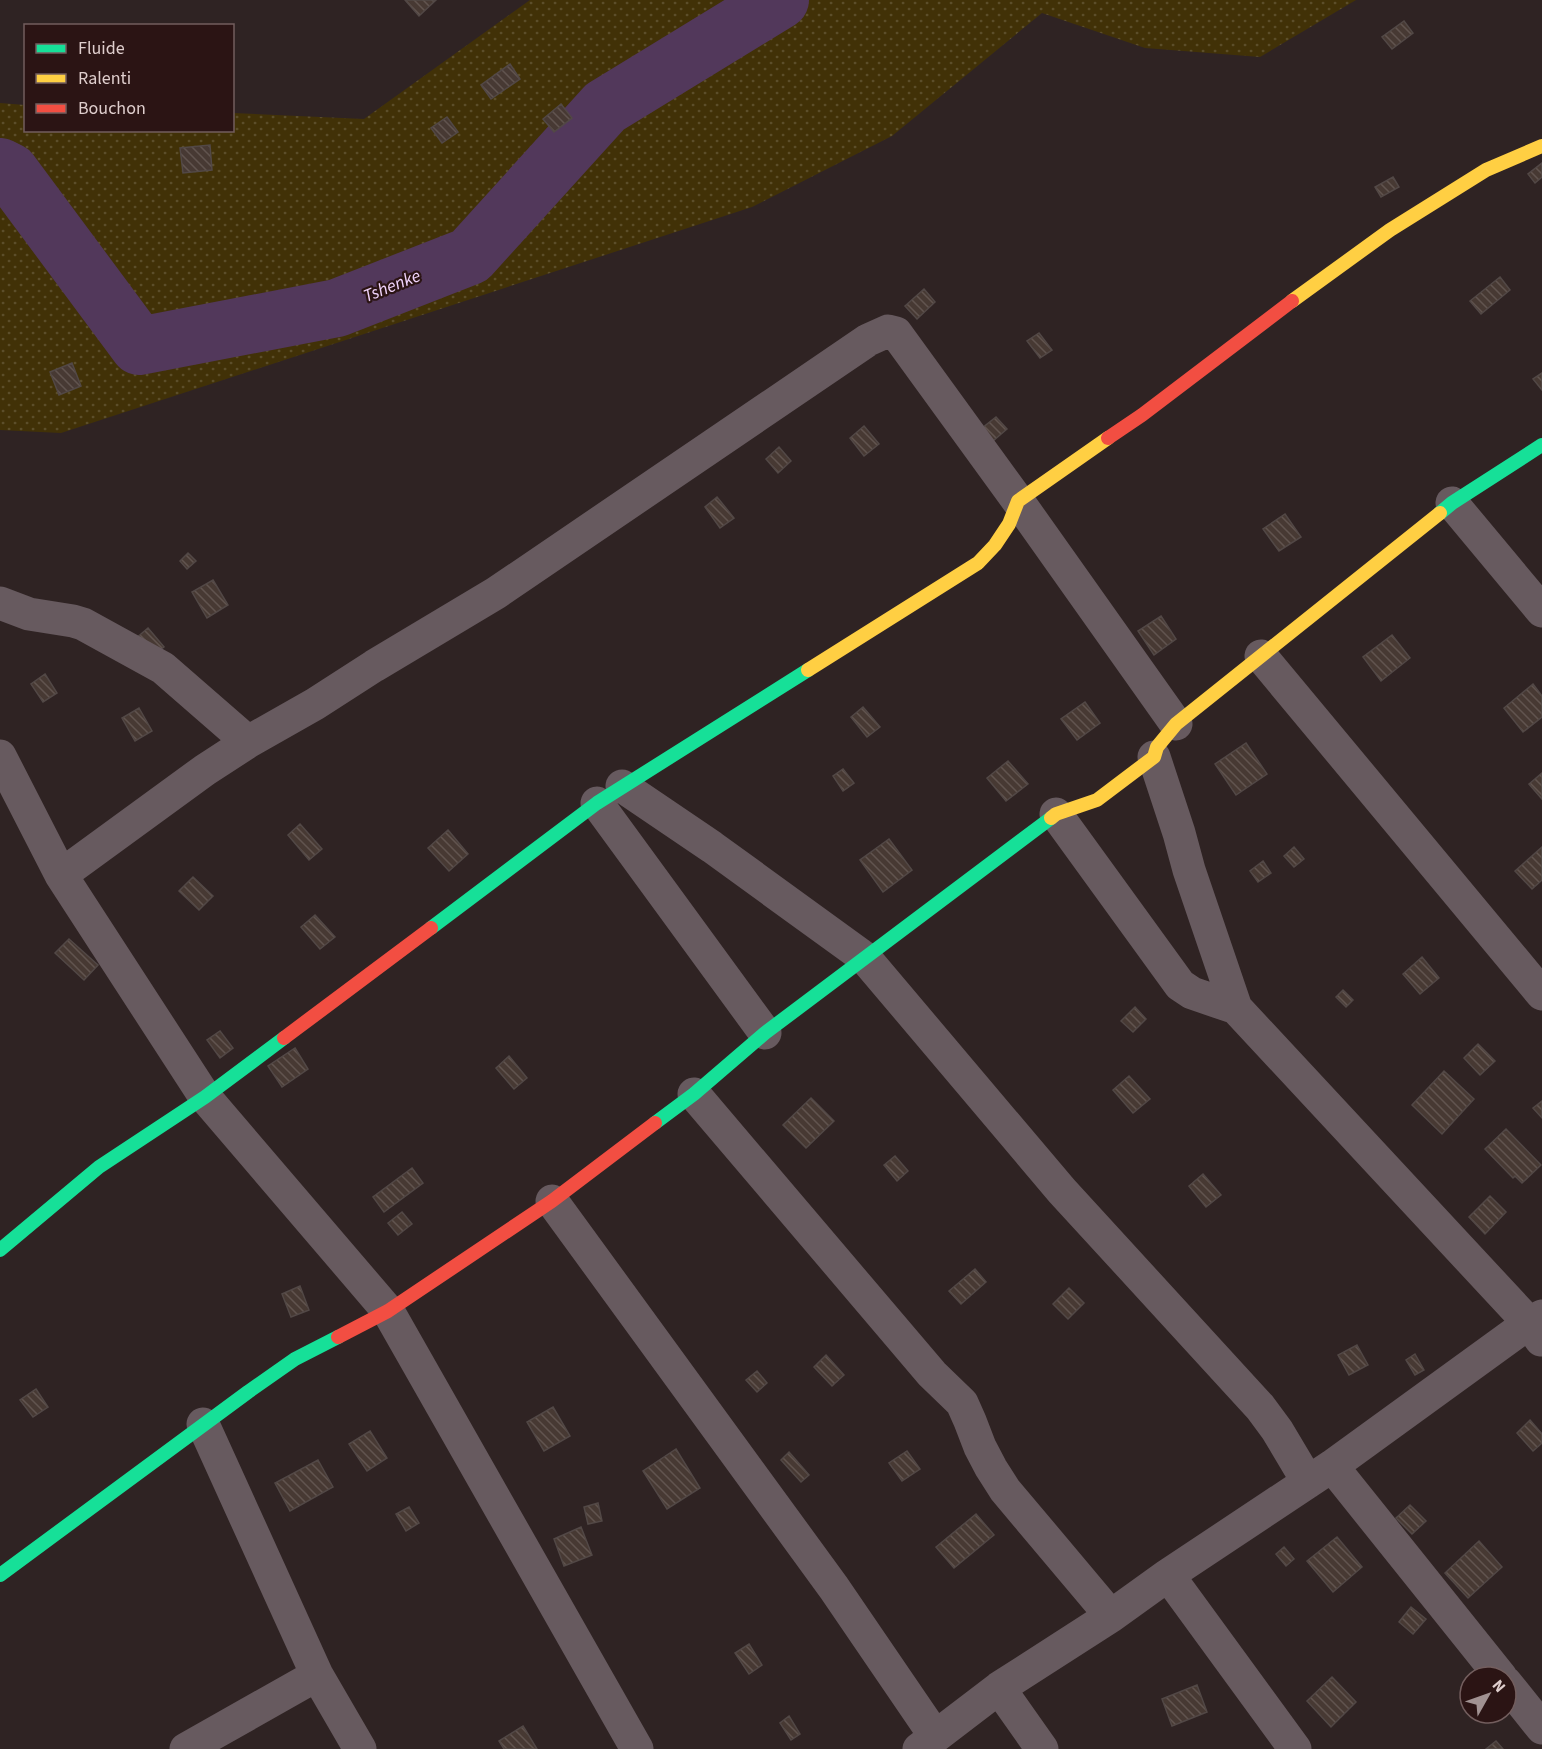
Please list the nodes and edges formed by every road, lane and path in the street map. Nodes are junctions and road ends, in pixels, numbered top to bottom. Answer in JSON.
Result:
{"nodes":[{"id":1,"x":1542,"y":146,"type":"edge"},
{"id":2,"x":1542,"y":445,"type":"edge"},
{"id":3,"x":1018,"y":501,"type":"junction"},
{"id":4,"x":1452,"y":503,"type":"junction"},
{"id":5,"x":0,"y":603,"type":"edge"},
{"id":6,"x":1542,"y":610,"type":"edge"},
{"id":7,"x":1261,"y":656,"type":"junction"},
{"id":8,"x":1176,"y":724,"type":"junction"},
{"id":9,"x":248,"y":742,"type":"junction"},
{"id":10,"x":0,"y":756,"type":"edge"},
{"id":11,"x":1154,"y":757,"type":"junction"},
{"id":12,"x":609,"y":795,"type":"junction"},
{"id":13,"x":1056,"y":814,"type":"junction"},
{"id":14,"x":61,"y":875,"type":"junction"},
{"id":15,"x":865,"y":958,"type":"junction"},
{"id":16,"x":1542,"y":994,"type":"edge"},
{"id":17,"x":1236,"y":1008,"type":"junction"},
{"id":18,"x":765,"y":1033,"type":"junction"},
{"id":19,"x":694,"y":1094,"type":"junction"},
{"id":20,"x":205,"y":1097,"type":"junction"},
{"id":21,"x":552,"y":1201,"type":"junction"},
{"id":22,"x":0,"y":1250,"type":"edge"},
{"id":23,"x":388,"y":1311,"type":"junction"},
{"id":24,"x":1538,"y":1327,"type":"edge"},
{"id":25,"x":203,"y":1424,"type":"junction"},
{"id":26,"x":1320,"y":1474,"type":"junction"},
{"id":27,"x":0,"y":1575,"type":"edge"},
{"id":28,"x":1168,"y":1575,"type":"junction"},
{"id":29,"x":1111,"y":1616,"type":"junction"},
{"id":30,"x":1490,"y":1665,"type":"edge"},
{"id":31,"x":317,"y":1675,"type":"junction"},
{"id":32,"x":999,"y":1688,"type":"junction"},
{"id":33,"x":1518,"y":1698,"type":"edge"},
{"id":34,"x":1542,"y":1728,"type":"edge"},
{"id":35,"x":927,"y":1742,"type":"edge"},
{"id":36,"x":189,"y":1748,"type":"edge"},
{"id":37,"x":360,"y":1749,"type":"edge"},
{"id":38,"x":637,"y":1749,"type":"edge"},
{"id":39,"x":1042,"y":1749,"type":"edge"},
{"id":40,"x":1295,"y":1749,"type":"edge"}],
"edges":[{"from":1,"to":3,"type":"street"},
{"from":2,"to":4,"type":"street"},
{"from":3,"to":8,"type":"street"},
{"from":3,"to":9,"type":"street"},
{"from":3,"to":12,"type":"street"},
{"from":4,"to":6,"type":"street"},
{"from":4,"to":7,"type":"street"},
{"from":5,"to":9,"type":"street"},
{"from":7,"to":8,"type":"street"},
{"from":7,"to":16,"type":"street"},
{"from":8,"to":11,"type":"street"},
{"from":9,"to":14,"type":"street"},
{"from":10,"to":14,"type":"street"},
{"from":11,"to":13,"type":"street"},
{"from":11,"to":17,"type":"street"},
{"from":12,"to":15,"type":"street"},
{"from":12,"to":18,"type":"street"},
{"from":12,"to":20,"type":"street"},
{"from":13,"to":15,"type":"street"},
{"from":13,"to":17,"type":"street"},
{"from":14,"to":20,"type":"street"},
{"from":15,"to":18,"type":"street"},
{"from":15,"to":26,"type":"street"},
{"from":17,"to":24,"type":"street"},
{"from":18,"to":19,"type":"street"},
{"from":19,"to":21,"type":"street"},
{"from":19,"to":29,"type":"street"},
{"from":20,"to":22,"type":"street"},
{"from":20,"to":23,"type":"street"},
{"from":21,"to":23,"type":"street"},
{"from":21,"to":35,"type":"street"},
{"from":23,"to":25,"type":"street"},
{"from":23,"to":38,"type":"street"},
{"from":24,"to":26,"type":"street"},
{"from":25,"to":27,"type":"street"},
{"from":25,"to":31,"type":"street"},
{"from":26,"to":28,"type":"street"},
{"from":26,"to":30,"type":"street"},
{"from":28,"to":29,"type":"street"},
{"from":28,"to":40,"type":"street"},
{"from":29,"to":32,"type":"street"},
{"from":31,"to":36,"type":"street"},
{"from":31,"to":37,"type":"street"},
{"from":32,"to":35,"type":"street"},
{"from":32,"to":39,"type":"street"},
{"from":33,"to":34,"type":"street"}]}
